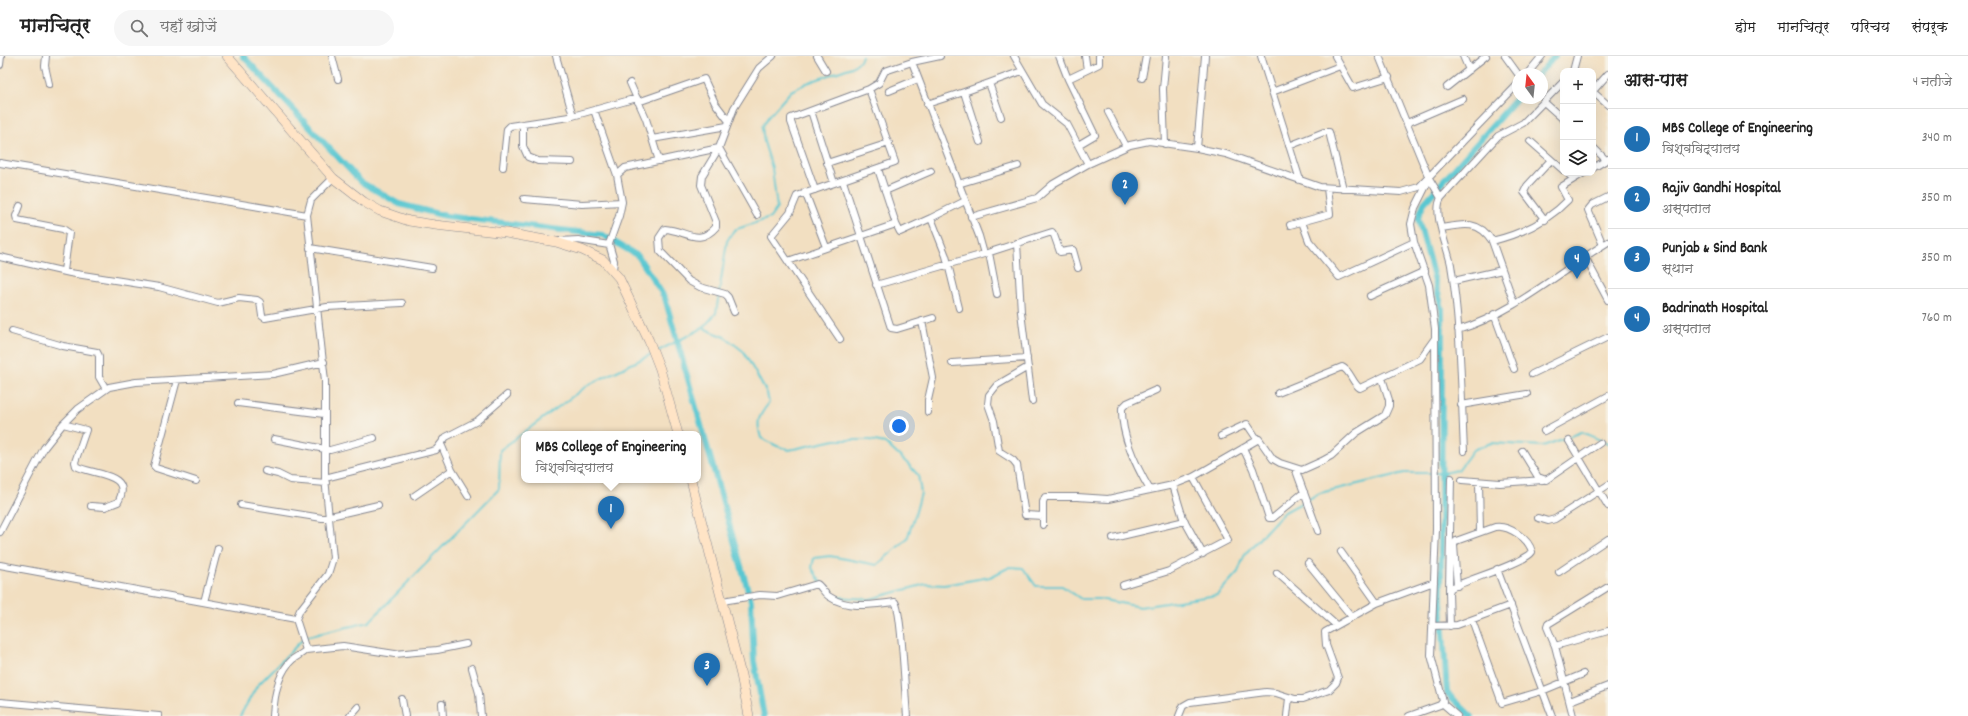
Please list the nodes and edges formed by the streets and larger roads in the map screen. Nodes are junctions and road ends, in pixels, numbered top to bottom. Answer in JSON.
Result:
{"nodes":[{"id":1,"x":1,"y":56,"type":"edge"},
{"id":2,"x":46,"y":56,"type":"edge"},
{"id":3,"x":227,"y":56,"type":"edge"},
{"id":4,"x":332,"y":56,"type":"edge"},
{"id":5,"x":556,"y":56,"type":"edge"},
{"id":6,"x":759,"y":56,"type":"edge"},
{"id":7,"x":773,"y":56,"type":"edge"},
{"id":8,"x":817,"y":56,"type":"edge"},
{"id":9,"x":940,"y":56,"type":"edge"},
{"id":10,"x":1014,"y":56,"type":"edge"},
{"id":11,"x":1059,"y":56,"type":"edge"},
{"id":12,"x":1085,"y":56,"type":"edge"},
{"id":13,"x":1099,"y":56,"type":"edge"},
{"id":14,"x":1146,"y":56,"type":"edge"},
{"id":15,"x":1166,"y":56,"type":"edge"},
{"id":16,"x":1205,"y":56,"type":"edge"},
{"id":17,"x":1261,"y":56,"type":"edge"},
{"id":18,"x":1335,"y":56,"type":"edge"},
{"id":19,"x":1379,"y":56,"type":"edge"},
{"id":20,"x":1463,"y":56,"type":"edge"},
{"id":21,"x":1486,"y":56,"type":"edge"},
{"id":22,"x":1505,"y":56,"type":"edge"},
{"id":23,"x":1542,"y":56,"type":"edge"},
{"id":24,"x":1577,"y":56,"type":"edge"},
{"id":25,"x":764,"y":62,"type":"junction"},
{"id":26,"x":912,"y":62,"type":"junction"},
{"id":27,"x":0,"y":65,"type":"edge"},
{"id":28,"x":1340,"y":66,"type":"junction"},
{"id":29,"x":1514,"y":68,"type":"edge"},
{"id":30,"x":1532,"y":68,"type":"edge"},
{"id":31,"x":1574,"y":68,"type":"edge"},
{"id":32,"x":1087,"y":70,"type":"junction"},
{"id":33,"x":1469,"y":70,"type":"junction"},
{"id":34,"x":826,"y":71,"type":"dead end"},
{"id":35,"x":1022,"y":71,"type":"junction"},
{"id":36,"x":1608,"y":74,"type":"edge"},
{"id":37,"x":1389,"y":77,"type":"junction"},
{"id":38,"x":1142,"y":78,"type":"dead end"},
{"id":39,"x":338,"y":79,"type":"dead end"},
{"id":40,"x":918,"y":79,"type":"junction"},
{"id":41,"x":1068,"y":79,"type":"junction"},
{"id":42,"x":630,"y":83,"type":"dead end"},
{"id":43,"x":989,"y":83,"type":"junction"},
{"id":44,"x":49,"y":84,"type":"dead end"},
{"id":45,"x":1560,"y":85,"type":"edge"},
{"id":46,"x":1448,"y":87,"type":"dead end"},
{"id":47,"x":1596,"y":88,"type":"edge"},
{"id":48,"x":869,"y":89,"type":"junction"},
{"id":49,"x":1512,"y":90,"type":"edge"},
{"id":50,"x":889,"y":91,"type":"dead end"},
{"id":51,"x":964,"y":92,"type":"junction"},
{"id":52,"x":1272,"y":92,"type":"junction"},
{"id":53,"x":1596,"y":95,"type":"edge"},
{"id":54,"x":1548,"y":98,"type":"edge"},
{"id":55,"x":1463,"y":99,"type":"dead end"},
{"id":56,"x":637,"y":100,"type":"junction"},
{"id":57,"x":927,"y":104,"type":"junction"},
{"id":58,"x":1542,"y":104,"type":"edge"},
{"id":59,"x":1546,"y":104,"type":"edge"},
{"id":60,"x":1608,"y":105,"type":"edge"},
{"id":61,"x":594,"y":110,"type":"junction"},
{"id":62,"x":811,"y":111,"type":"junction"},
{"id":63,"x":1108,"y":112,"type":"dead end"},
{"id":64,"x":572,"y":116,"type":"junction"},
{"id":65,"x":1560,"y":116,"type":"edge"},
{"id":66,"x":1001,"y":117,"type":"dead end"},
{"id":67,"x":728,"y":123,"type":"junction"},
{"id":68,"x":1407,"y":123,"type":"junction"},
{"id":69,"x":523,"y":124,"type":"junction"},
{"id":70,"x":652,"y":139,"type":"junction"},
{"id":71,"x":1530,"y":141,"type":"dead end"},
{"id":72,"x":980,"y":142,"type":"dead end"},
{"id":73,"x":889,"y":143,"type":"junction"},
{"id":74,"x":1165,"y":144,"type":"junction"},
{"id":75,"x":1078,"y":145,"type":"junction"},
{"id":76,"x":1126,"y":146,"type":"junction"},
{"id":77,"x":1289,"y":146,"type":"junction"},
{"id":78,"x":719,"y":148,"type":"junction"},
{"id":79,"x":1197,"y":148,"type":"junction"},
{"id":80,"x":1596,"y":150,"type":"edge"},
{"id":81,"x":1607,"y":159,"type":"edge"},
{"id":82,"x":1552,"y":160,"type":"junction"},
{"id":83,"x":659,"y":161,"type":"junction"},
{"id":84,"x":572,"y":162,"type":"dead end"},
{"id":85,"x":827,"y":163,"type":"junction"},
{"id":86,"x":0,"y":164,"type":"edge"},
{"id":87,"x":1088,"y":164,"type":"junction"},
{"id":88,"x":1018,"y":166,"type":"dead end"},
{"id":89,"x":1596,"y":166,"type":"edge"},
{"id":90,"x":503,"y":167,"type":"dead end"},
{"id":91,"x":1560,"y":167,"type":"edge"},
{"id":92,"x":878,"y":169,"type":"junction"},
{"id":93,"x":932,"y":171,"type":"dead end"},
{"id":94,"x":617,"y":174,"type":"junction"},
{"id":95,"x":1570,"y":176,"type":"edge"},
{"id":96,"x":1579,"y":176,"type":"edge"},
{"id":97,"x":333,"y":178,"type":"junction"},
{"id":98,"x":1429,"y":178,"type":"junction"},
{"id":99,"x":1574,"y":179,"type":"junction"},
{"id":100,"x":1300,"y":180,"type":"junction"},
{"id":101,"x":843,"y":181,"type":"junction"},
{"id":102,"x":834,"y":183,"type":"junction"},
{"id":103,"x":958,"y":184,"type":"junction"},
{"id":104,"x":1327,"y":188,"type":"junction"},
{"id":105,"x":1343,"y":189,"type":"junction"},
{"id":106,"x":815,"y":190,"type":"junction"},
{"id":107,"x":805,"y":192,"type":"junction"},
{"id":108,"x":885,"y":192,"type":"junction"},
{"id":109,"x":1440,"y":196,"type":"junction"},
{"id":110,"x":1608,"y":197,"type":"edge"},
{"id":111,"x":524,"y":200,"type":"dead end"},
{"id":112,"x":965,"y":201,"type":"junction"},
{"id":113,"x":622,"y":202,"type":"junction"},
{"id":114,"x":20,"y":206,"type":"dead end"},
{"id":115,"x":307,"y":215,"type":"junction"},
{"id":116,"x":757,"y":215,"type":"dead end"},
{"id":117,"x":971,"y":217,"type":"junction"},
{"id":118,"x":931,"y":218,"type":"junction"},
{"id":119,"x":1545,"y":220,"type":"junction"},
{"id":120,"x":1302,"y":222,"type":"junction"},
{"id":121,"x":896,"y":224,"type":"junction"},
{"id":122,"x":1290,"y":225,"type":"dead end"},
{"id":123,"x":1442,"y":228,"type":"junction"},
{"id":124,"x":861,"y":236,"type":"junction"},
{"id":125,"x":1492,"y":240,"type":"junction"},
{"id":126,"x":556,"y":242,"type":"junction"},
{"id":127,"x":1414,"y":242,"type":"junction"},
{"id":128,"x":1605,"y":243,"type":"edge"},
{"id":129,"x":609,"y":244,"type":"junction"},
{"id":130,"x":1017,"y":244,"type":"junction"},
{"id":131,"x":826,"y":247,"type":"junction"},
{"id":132,"x":310,"y":248,"type":"junction"},
{"id":133,"x":986,"y":253,"type":"junction"},
{"id":134,"x":0,"y":257,"type":"edge"},
{"id":135,"x":1585,"y":257,"type":"junction"},
{"id":136,"x":788,"y":260,"type":"junction"},
{"id":137,"x":949,"y":263,"type":"junction"},
{"id":138,"x":432,"y":268,"type":"dead end"},
{"id":139,"x":1078,"y":268,"type":"dead end"},
{"id":140,"x":613,"y":270,"type":"junction"},
{"id":141,"x":1502,"y":270,"type":"junction"},
{"id":142,"x":64,"y":271,"type":"junction"},
{"id":143,"x":1425,"y":271,"type":"junction"},
{"id":144,"x":1454,"y":281,"type":"junction"},
{"id":145,"x":876,"y":285,"type":"junction"},
{"id":146,"x":997,"y":294,"type":"dead end"},
{"id":147,"x":1370,"y":296,"type":"dead end"},
{"id":148,"x":1607,"y":298,"type":"edge"},
{"id":149,"x":402,"y":303,"type":"dead end"},
{"id":150,"x":1514,"y":303,"type":"junction"},
{"id":151,"x":316,"y":308,"type":"junction"},
{"id":152,"x":959,"y":308,"type":"dead end"},
{"id":153,"x":734,"y":312,"type":"dead end"},
{"id":154,"x":1494,"y":314,"type":"junction"},
{"id":155,"x":933,"y":318,"type":"dead end"},
{"id":156,"x":922,"y":321,"type":"junction"},
{"id":157,"x":1458,"y":330,"type":"junction"},
{"id":158,"x":12,"y":331,"type":"dead end"},
{"id":159,"x":1608,"y":337,"type":"edge"},
{"id":160,"x":840,"y":338,"type":"dead end"},
{"id":161,"x":1435,"y":338,"type":"junction"},
{"id":162,"x":1027,"y":358,"type":"junction"},
{"id":163,"x":324,"y":362,"type":"junction"},
{"id":164,"x":952,"y":364,"type":"dead end"},
{"id":165,"x":1028,"y":367,"type":"junction"},
{"id":166,"x":1514,"y":370,"type":"dead end"},
{"id":167,"x":1532,"y":374,"type":"dead end"},
{"id":168,"x":1382,"y":378,"type":"junction"},
{"id":169,"x":177,"y":380,"type":"junction"},
{"id":170,"x":106,"y":389,"type":"junction"},
{"id":171,"x":1156,"y":390,"type":"dead end"},
{"id":172,"x":1278,"y":393,"type":"dead end"},
{"id":173,"x":1527,"y":394,"type":"dead end"},
{"id":174,"x":507,"y":395,"type":"dead end"},
{"id":175,"x":1608,"y":396,"type":"edge"},
{"id":176,"x":1032,"y":401,"type":"dead end"},
{"id":177,"x":238,"y":403,"type":"dead end"},
{"id":178,"x":1462,"y":405,"type":"junction"},
{"id":179,"x":928,"y":412,"type":"dead end"},
{"id":180,"x":324,"y":414,"type":"junction"},
{"id":181,"x":63,"y":424,"type":"junction"},
{"id":182,"x":677,"y":431,"type":"edge"},
{"id":183,"x":1544,"y":431,"type":"dead end"},
{"id":184,"x":1221,"y":436,"type":"dead end"},
{"id":185,"x":374,"y":438,"type":"dead end"},
{"id":186,"x":274,"y":439,"type":"dead end"},
{"id":187,"x":1257,"y":439,"type":"junction"},
{"id":188,"x":1569,"y":442,"type":"dead end"},
{"id":189,"x":1600,"y":443,"type":"dead end"},
{"id":190,"x":441,"y":444,"type":"junction"},
{"id":191,"x":1243,"y":448,"type":"junction"},
{"id":192,"x":326,"y":450,"type":"junction"},
{"id":193,"x":1464,"y":451,"type":"dead end"},
{"id":194,"x":1522,"y":451,"type":"dead end"},
{"id":195,"x":1578,"y":458,"type":"junction"},
{"id":196,"x":1295,"y":468,"type":"junction"},
{"id":197,"x":452,"y":470,"type":"junction"},
{"id":198,"x":265,"y":471,"type":"dead end"},
{"id":199,"x":1193,"y":477,"type":"junction"},
{"id":200,"x":1451,"y":478,"type":"dead end"},
{"id":201,"x":1462,"y":480,"type":"dead end"},
{"id":202,"x":1543,"y":480,"type":"junction"},
{"id":203,"x":196,"y":481,"type":"dead end"},
{"id":204,"x":325,"y":481,"type":"junction"},
{"id":205,"x":1479,"y":482,"type":"junction"},
{"id":206,"x":691,"y":483,"type":"edge"},
{"id":207,"x":1173,"y":485,"type":"junction"},
{"id":208,"x":1608,"y":485,"type":"edge"},
{"id":209,"x":1150,"y":490,"type":"junction"},
{"id":210,"x":1599,"y":491,"type":"junction"},
{"id":211,"x":1305,"y":494,"type":"junction"},
{"id":212,"x":414,"y":496,"type":"dead end"},
{"id":213,"x":468,"y":496,"type":"dead end"},
{"id":214,"x":241,"y":504,"type":"dead end"},
{"id":215,"x":378,"y":505,"type":"dead end"},
{"id":216,"x":91,"y":506,"type":"dead end"},
{"id":217,"x":1608,"y":506,"type":"edge"},
{"id":218,"x":1043,"y":516,"type":"junction"},
{"id":219,"x":330,"y":517,"type":"junction"},
{"id":220,"x":1538,"y":518,"type":"dead end"},
{"id":221,"x":1185,"y":521,"type":"junction"},
{"id":222,"x":1043,"y":525,"type":"dead end"},
{"id":223,"x":1318,"y":531,"type":"dead end"},
{"id":224,"x":0,"y":532,"type":"edge"},
{"id":225,"x":1480,"y":532,"type":"junction"},
{"id":226,"x":1113,"y":538,"type":"dead end"},
{"id":227,"x":1608,"y":539,"type":"edge"},
{"id":228,"x":218,"y":548,"type":"dead end"},
{"id":229,"x":1341,"y":552,"type":"dead end"},
{"id":230,"x":1203,"y":554,"type":"junction"},
{"id":231,"x":1308,"y":563,"type":"dead end"},
{"id":232,"x":0,"y":565,"type":"edge"},
{"id":233,"x":1497,"y":569,"type":"junction"},
{"id":234,"x":1559,"y":572,"type":"dead end"},
{"id":235,"x":1277,"y":573,"type":"dead end"},
{"id":236,"x":1434,"y":582,"type":"junction"},
{"id":237,"x":1123,"y":585,"type":"dead end"},
{"id":238,"x":1457,"y":586,"type":"junction"},
{"id":239,"x":1608,"y":586,"type":"edge"},
{"id":240,"x":1449,"y":590,"type":"junction"},
{"id":241,"x":722,"y":601,"type":"junction"},
{"id":242,"x":204,"y":602,"type":"junction"},
{"id":243,"x":1378,"y":603,"type":"junction"},
{"id":244,"x":1511,"y":606,"type":"junction"},
{"id":245,"x":1352,"y":617,"type":"junction"},
{"id":246,"x":296,"y":619,"type":"junction"},
{"id":247,"x":1472,"y":620,"type":"junction"},
{"id":248,"x":1336,"y":625,"type":"junction"},
{"id":249,"x":1435,"y":626,"type":"junction"},
{"id":250,"x":1448,"y":626,"type":"junction"},
{"id":251,"x":1608,"y":631,"type":"edge"},
{"id":252,"x":466,"y":644,"type":"dead end"},
{"id":253,"x":1555,"y":646,"type":"junction"},
{"id":254,"x":306,"y":648,"type":"junction"},
{"id":255,"x":472,"y":668,"type":"dead end"},
{"id":256,"x":1583,"y":674,"type":"dead end"},
{"id":257,"x":1564,"y":682,"type":"junction"},
{"id":258,"x":1608,"y":686,"type":"edge"},
{"id":259,"x":1542,"y":691,"type":"junction"},
{"id":260,"x":1289,"y":698,"type":"junction"},
{"id":261,"x":402,"y":699,"type":"dead end"},
{"id":262,"x":1570,"y":701,"type":"junction"},
{"id":263,"x":0,"y":702,"type":"edge"},
{"id":264,"x":1442,"y":703,"type":"junction"},
{"id":265,"x":442,"y":704,"type":"dead end"},
{"id":266,"x":358,"y":707,"type":"dead end"},
{"id":267,"x":159,"y":716,"type":"edge"},
{"id":268,"x":273,"y":716,"type":"edge"},
{"id":269,"x":350,"y":716,"type":"edge"},
{"id":270,"x":405,"y":716,"type":"edge"},
{"id":271,"x":443,"y":716,"type":"edge"},
{"id":272,"x":481,"y":716,"type":"edge"},
{"id":273,"x":748,"y":716,"type":"edge"},
{"id":274,"x":907,"y":716,"type":"edge"},
{"id":275,"x":1179,"y":716,"type":"edge"},
{"id":276,"x":1287,"y":716,"type":"edge"},
{"id":277,"x":1409,"y":716,"type":"edge"},
{"id":278,"x":1457,"y":716,"type":"edge"},
{"id":279,"x":1552,"y":716,"type":"edge"},
{"id":280,"x":1573,"y":716,"type":"edge"}],
"edges":[{"from":1,"to":27,"type":"street"},
{"from":2,"to":44,"type":"street"},
{"from":3,"to":97,"type":"street"},
{"from":4,"to":39,"type":"street"},
{"from":5,"to":64,"type":"street"},
{"from":6,"to":25,"type":"street"},
{"from":7,"to":25,"type":"street"},
{"from":8,"to":34,"type":"street"},
{"from":9,"to":26,"type":"street"},
{"from":10,"to":35,"type":"street"},
{"from":11,"to":41,"type":"street"},
{"from":12,"to":32,"type":"street"},
{"from":13,"to":32,"type":"street"},
{"from":14,"to":38,"type":"street"},
{"from":15,"to":74,"type":"street"},
{"from":16,"to":79,"type":"street"},
{"from":17,"to":52,"type":"street"},
{"from":18,"to":28,"type":"street"},
{"from":19,"to":37,"type":"street"},
{"from":20,"to":33,"type":"street"},
{"from":21,"to":33,"type":"street"},
{"from":22,"to":29,"type":"street"},
{"from":23,"to":30,"type":"street"},
{"from":24,"to":31,"type":"street"},
{"from":25,"to":67,"type":"street"},
{"from":26,"to":40,"type":"street"},
{"from":26,"to":48,"type":"street"},
{"from":28,"to":37,"type":"street"},
{"from":28,"to":52,"type":"street"},
{"from":32,"to":41,"type":"street"},
{"from":33,"to":46,"type":"street"},
{"from":35,"to":43,"type":"street"},
{"from":35,"to":75,"type":"street"},
{"from":36,"to":47,"type":"street"},
{"from":37,"to":68,"type":"street"},
{"from":40,"to":50,"type":"street"},
{"from":40,"to":57,"type":"street"},
{"from":41,"to":75,"type":"street"},
{"from":42,"to":56,"type":"street"},
{"from":43,"to":51,"type":"street"},
{"from":43,"to":66,"type":"street"},
{"from":45,"to":54,"type":"street"},
{"from":48,"to":62,"type":"street"},
{"from":48,"to":73,"type":"street"},
{"from":49,"to":98,"type":"street"},
{"from":51,"to":57,"type":"street"},
{"from":51,"to":72,"type":"street"},
{"from":52,"to":77,"type":"street"},
{"from":53,"to":60,"type":"street"},
{"from":55,"to":68,"type":"street"},
{"from":56,"to":61,"type":"street"},
{"from":56,"to":67,"type":"street"},
{"from":56,"to":70,"type":"street"},
{"from":57,"to":103,"type":"street"},
{"from":58,"to":109,"type":"street"},
{"from":59,"to":65,"type":"street"},
{"from":61,"to":64,"type":"street"},
{"from":61,"to":94,"type":"street"},
{"from":62,"to":85,"type":"street"},
{"from":62,"to":106,"type":"street"},
{"from":63,"to":76,"type":"street"},
{"from":64,"to":69,"type":"street"},
{"from":67,"to":70,"type":"street"},
{"from":67,"to":78,"type":"street"},
{"from":68,"to":98,"type":"street"},
{"from":69,"to":84,"type":"street"},
{"from":69,"to":90,"type":"street"},
{"from":70,"to":83,"type":"street"},
{"from":71,"to":82,"type":"street"},
{"from":73,"to":85,"type":"street"},
{"from":73,"to":92,"type":"street"},
{"from":74,"to":76,"type":"street"},
{"from":74,"to":79,"type":"street"},
{"from":75,"to":87,"type":"street"},
{"from":76,"to":87,"type":"street"},
{"from":77,"to":100,"type":"street"},
{"from":77,"to":105,"type":"street"},
{"from":78,"to":83,"type":"street"},
{"from":78,"to":116,"type":"street"},
{"from":78,"to":153,"type":"street"},
{"from":79,"to":100,"type":"street"},
{"from":80,"to":81,"type":"street"},
{"from":81,"to":89,"type":"street"},
{"from":82,"to":91,"type":"street"},
{"from":82,"to":119,"type":"street"},
{"from":83,"to":94,"type":"street"},
{"from":85,"to":102,"type":"street"},
{"from":86,"to":115,"type":"street"},
{"from":87,"to":117,"type":"street"},
{"from":88,"to":103,"type":"street"},
{"from":92,"to":101,"type":"street"},
{"from":92,"to":108,"type":"street"},
{"from":93,"to":108,"type":"street"},
{"from":94,"to":113,"type":"street"},
{"from":95,"to":99,"type":"street"},
{"from":96,"to":99,"type":"street"},
{"from":97,"to":115,"type":"street"},
{"from":97,"to":126,"type":"street"},
{"from":98,"to":105,"type":"street"},
{"from":98,"to":109,"type":"street"},
{"from":98,"to":127,"type":"street"},
{"from":99,"to":119,"type":"street"},
{"from":100,"to":104,"type":"street"},
{"from":101,"to":102,"type":"street"},
{"from":101,"to":124,"type":"street"},
{"from":102,"to":106,"type":"street"},
{"from":103,"to":112,"type":"street"},
{"from":104,"to":105,"type":"street"},
{"from":104,"to":120,"type":"street"},
{"from":106,"to":107,"type":"street"},
{"from":107,"to":131,"type":"street"},
{"from":107,"to":136,"type":"street"},
{"from":108,"to":121,"type":"street"},
{"from":109,"to":123,"type":"street"},
{"from":110,"to":128,"type":"street"},
{"from":111,"to":113,"type":"street"},
{"from":112,"to":117,"type":"street"},
{"from":112,"to":118,"type":"street"},
{"from":113,"to":129,"type":"street"},
{"from":114,"to":142,"type":"street"},
{"from":115,"to":132,"type":"street"},
{"from":117,"to":133,"type":"street"},
{"from":118,"to":121,"type":"street"},
{"from":118,"to":137,"type":"street"},
{"from":119,"to":125,"type":"street"},
{"from":120,"to":122,"type":"street"},
{"from":120,"to":127,"type":"street"},
{"from":121,"to":124,"type":"street"},
{"from":123,"to":125,"type":"street"},
{"from":123,"to":144,"type":"street"},
{"from":124,"to":131,"type":"street"},
{"from":124,"to":145,"type":"street"},
{"from":125,"to":141,"type":"street"},
{"from":126,"to":129,"type":"street"},
{"from":126,"to":140,"type":"street"},
{"from":127,"to":143,"type":"street"},
{"from":128,"to":135,"type":"street"},
{"from":129,"to":140,"type":"street"},
{"from":130,"to":133,"type":"street"},
{"from":130,"to":139,"type":"street"},
{"from":130,"to":162,"type":"street"},
{"from":131,"to":136,"type":"street"},
{"from":132,"to":138,"type":"street"},
{"from":132,"to":151,"type":"street"},
{"from":133,"to":137,"type":"street"},
{"from":133,"to":146,"type":"street"},
{"from":134,"to":142,"type":"street"},
{"from":135,"to":148,"type":"street"},
{"from":135,"to":150,"type":"street"},
{"from":136,"to":160,"type":"street"},
{"from":137,"to":145,"type":"street"},
{"from":137,"to":152,"type":"street"},
{"from":140,"to":182,"type":"street"},
{"from":141,"to":144,"type":"street"},
{"from":141,"to":150,"type":"street"},
{"from":142,"to":151,"type":"street"},
{"from":143,"to":147,"type":"street"},
{"from":143,"to":161,"type":"street"},
{"from":144,"to":157,"type":"street"},
{"from":145,"to":156,"type":"street"},
{"from":149,"to":151,"type":"street"},
{"from":150,"to":154,"type":"street"},
{"from":151,"to":163,"type":"street"},
{"from":154,"to":157,"type":"street"},
{"from":154,"to":166,"type":"street"},
{"from":155,"to":156,"type":"street"},
{"from":156,"to":179,"type":"street"},
{"from":157,"to":178,"type":"street"},
{"from":158,"to":170,"type":"street"},
{"from":159,"to":167,"type":"street"},
{"from":161,"to":168,"type":"street"},
{"from":161,"to":236,"type":"street"},
{"from":162,"to":164,"type":"street"},
{"from":162,"to":165,"type":"street"},
{"from":163,"to":169,"type":"street"},
{"from":163,"to":180,"type":"street"},
{"from":165,"to":176,"type":"street"},
{"from":165,"to":218,"type":"street"},
{"from":168,"to":172,"type":"street"},
{"from":168,"to":196,"type":"street"},
{"from":169,"to":170,"type":"street"},
{"from":169,"to":203,"type":"street"},
{"from":170,"to":181,"type":"street"},
{"from":171,"to":209,"type":"street"},
{"from":173,"to":178,"type":"street"},
{"from":174,"to":190,"type":"street"},
{"from":175,"to":183,"type":"street"},
{"from":177,"to":180,"type":"street"},
{"from":178,"to":193,"type":"street"},
{"from":180,"to":192,"type":"street"},
{"from":181,"to":216,"type":"street"},
{"from":181,"to":224,"type":"street"},
{"from":184,"to":187,"type":"street"},
{"from":185,"to":192,"type":"street"},
{"from":186,"to":192,"type":"street"},
{"from":187,"to":191,"type":"street"},
{"from":187,"to":196,"type":"street"},
{"from":188,"to":195,"type":"street"},
{"from":189,"to":195,"type":"street"},
{"from":190,"to":197,"type":"street"},
{"from":190,"to":204,"type":"street"},
{"from":191,"to":199,"type":"street"},
{"from":191,"to":211,"type":"street"},
{"from":192,"to":204,"type":"street"},
{"from":194,"to":202,"type":"street"},
{"from":195,"to":202,"type":"street"},
{"from":195,"to":210,"type":"street"},
{"from":196,"to":211,"type":"street"},
{"from":197,"to":212,"type":"street"},
{"from":197,"to":213,"type":"street"},
{"from":198,"to":204,"type":"street"},
{"from":199,"to":207,"type":"street"},
{"from":199,"to":230,"type":"street"},
{"from":200,"to":240,"type":"street"},
{"from":201,"to":205,"type":"street"},
{"from":202,"to":205,"type":"street"},
{"from":204,"to":219,"type":"street"},
{"from":205,"to":225,"type":"street"},
{"from":206,"to":241,"type":"street"},
{"from":207,"to":209,"type":"street"},
{"from":207,"to":221,"type":"street"},
{"from":208,"to":210,"type":"street"},
{"from":209,"to":218,"type":"street"},
{"from":210,"to":217,"type":"street"},
{"from":210,"to":220,"type":"street"},
{"from":211,"to":223,"type":"street"},
{"from":214,"to":219,"type":"street"},
{"from":215,"to":219,"type":"street"},
{"from":218,"to":222,"type":"street"},
{"from":219,"to":246,"type":"street"},
{"from":221,"to":226,"type":"street"},
{"from":221,"to":230,"type":"street"},
{"from":225,"to":233,"type":"street"},
{"from":225,"to":238,"type":"street"},
{"from":227,"to":234,"type":"street"},
{"from":228,"to":242,"type":"street"},
{"from":229,"to":243,"type":"street"},
{"from":230,"to":237,"type":"street"},
{"from":231,"to":245,"type":"street"},
{"from":232,"to":242,"type":"street"},
{"from":233,"to":238,"type":"street"},
{"from":233,"to":244,"type":"street"},
{"from":235,"to":248,"type":"street"},
{"from":236,"to":243,"type":"street"},
{"from":236,"to":249,"type":"street"},
{"from":238,"to":240,"type":"street"},
{"from":239,"to":253,"type":"street"},
{"from":240,"to":250,"type":"street"},
{"from":241,"to":273,"type":"street"},
{"from":241,"to":274,"type":"street"},
{"from":242,"to":246,"type":"street"},
{"from":243,"to":245,"type":"street"},
{"from":244,"to":247,"type":"street"},
{"from":244,"to":259,"type":"street"},
{"from":245,"to":248,"type":"street"},
{"from":246,"to":254,"type":"street"},
{"from":247,"to":250,"type":"street"},
{"from":247,"to":259,"type":"street"},
{"from":248,"to":260,"type":"street"},
{"from":249,"to":250,"type":"street"},
{"from":249,"to":264,"type":"street"},
{"from":251,"to":253,"type":"street"},
{"from":252,"to":254,"type":"street"},
{"from":253,"to":257,"type":"street"},
{"from":254,"to":268,"type":"street"},
{"from":255,"to":272,"type":"street"},
{"from":256,"to":257,"type":"street"},
{"from":257,"to":259,"type":"street"},
{"from":257,"to":262,"type":"street"},
{"from":258,"to":262,"type":"street"},
{"from":259,"to":279,"type":"street"},
{"from":260,"to":275,"type":"street"},
{"from":260,"to":276,"type":"street"},
{"from":261,"to":270,"type":"street"},
{"from":262,"to":280,"type":"street"},
{"from":263,"to":267,"type":"street"},
{"from":264,"to":277,"type":"street"},
{"from":264,"to":278,"type":"street"},
{"from":265,"to":271,"type":"street"},
{"from":266,"to":269,"type":"street"}]}
